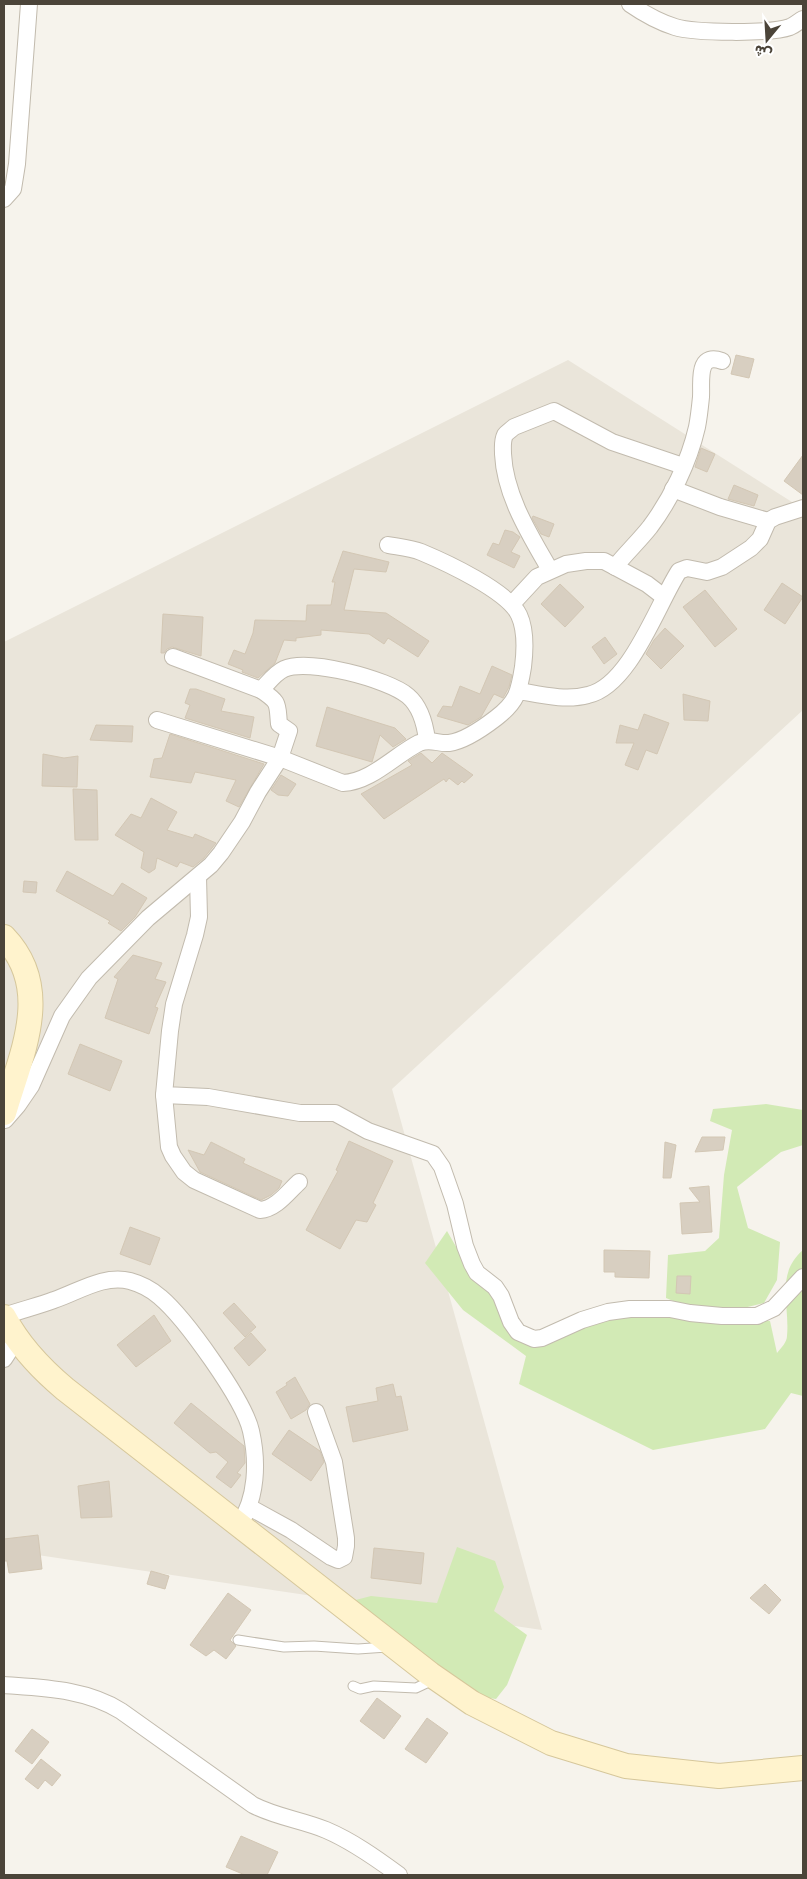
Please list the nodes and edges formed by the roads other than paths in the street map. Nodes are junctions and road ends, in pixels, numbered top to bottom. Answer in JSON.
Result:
{"nodes":[{"id":1,"x":29,"y":4,"type":"edge"},
{"id":2,"x":630,"y":4,"type":"edge"},
{"id":3,"x":803,"y":19,"type":"edge"},
{"id":4,"x":4,"y":199,"type":"edge"},
{"id":5,"x":722,"y":361,"type":"dead end"},
{"id":6,"x":683,"y":466,"type":"junction"},
{"id":7,"x":672,"y":489,"type":"junction"},
{"id":8,"x":803,"y":508,"type":"edge"},
{"id":9,"x":768,"y":521,"type":"junction"},
{"id":10,"x":388,"y":545,"type":"dead end"},
{"id":11,"x":615,"y":567,"type":"junction"},
{"id":12,"x":550,"y":570,"type":"junction"},
{"id":13,"x":664,"y":596,"type":"junction"},
{"id":14,"x":512,"y":604,"type":"junction"},
{"id":15,"x":173,"y":657,"type":"dead end"},
{"id":16,"x":262,"y":690,"type":"junction"},
{"id":17,"x":520,"y":691,"type":"junction"},
{"id":18,"x":158,"y":720,"type":"dead end"},
{"id":19,"x":428,"y":740,"type":"junction"},
{"id":20,"x":280,"y":758,"type":"junction"},
{"id":21,"x":198,"y":877,"type":"junction"},
{"id":22,"x":4,"y":936,"type":"edge"},
{"id":23,"x":164,"y":1095,"type":"junction"},
{"id":24,"x":4,"y":1113,"type":"edge"},
{"id":25,"x":4,"y":1122,"type":"edge"},
{"id":26,"x":299,"y":1182,"type":"dead end"},
{"id":27,"x":803,"y":1277,"type":"edge"},
{"id":28,"x":4,"y":1316,"type":"edge"},
{"id":29,"x":17,"y":1339,"type":"junction"},
{"id":30,"x":4,"y":1359,"type":"edge"},
{"id":31,"x":316,"y":1412,"type":"dead end"},
{"id":32,"x":244,"y":1516,"type":"junction"},
{"id":33,"x":238,"y":1640,"type":"dead end"},
{"id":34,"x":395,"y":1646,"type":"junction"},
{"id":35,"x":436,"y":1678,"type":"junction"},
{"id":36,"x":4,"y":1685,"type":"edge"},
{"id":37,"x":353,"y":1686,"type":"dead end"},
{"id":38,"x":803,"y":1768,"type":"edge"},
{"id":39,"x":399,"y":1875,"type":"edge"}],
"edges":[{"from":1,"to":4,"type":"street"},
{"from":2,"to":3,"type":"street"},
{"from":5,"to":6,"type":"street"},
{"from":6,"to":7,"type":"street"},
{"from":6,"to":12,"type":"street"},
{"from":7,"to":9,"type":"street"},
{"from":7,"to":11,"type":"street"},
{"from":8,"to":9,"type":"street"},
{"from":9,"to":13,"type":"street"},
{"from":10,"to":14,"type":"street"},
{"from":11,"to":12,"type":"street"},
{"from":11,"to":13,"type":"street"},
{"from":12,"to":14,"type":"street"},
{"from":13,"to":17,"type":"street"},
{"from":14,"to":17,"type":"street"},
{"from":15,"to":16,"type":"street"},
{"from":16,"to":19,"type":"street"},
{"from":16,"to":20,"type":"street"},
{"from":17,"to":19,"type":"street"},
{"from":18,"to":20,"type":"street"},
{"from":19,"to":20,"type":"street"},
{"from":20,"to":21,"type":"street"},
{"from":21,"to":23,"type":"street"},
{"from":21,"to":25,"type":"street"},
{"from":22,"to":24,"type":"main road"},
{"from":23,"to":26,"type":"street"},
{"from":23,"to":27,"type":"street"},
{"from":28,"to":29,"type":"main road"},
{"from":28,"to":32,"type":"street"},
{"from":29,"to":30,"type":"street"},
{"from":29,"to":32,"type":"main road"},
{"from":31,"to":32,"type":"street"},
{"from":32,"to":34,"type":"main road"},
{"from":33,"to":34,"type":"lane"},
{"from":34,"to":35,"type":"main road"},
{"from":35,"to":37,"type":"lane"},
{"from":35,"to":38,"type":"main road"},
{"from":36,"to":39,"type":"street"}]}
